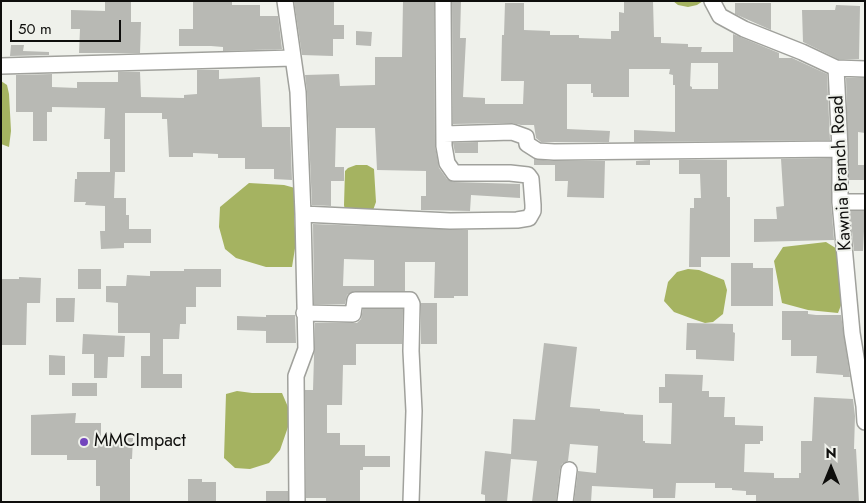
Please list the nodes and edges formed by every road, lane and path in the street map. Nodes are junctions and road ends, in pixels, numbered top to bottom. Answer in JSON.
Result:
{"nodes":[{"id":1,"x":285,"y":1,"type":"edge"},
{"id":2,"x":443,"y":1,"type":"edge"},
{"id":3,"x":712,"y":1,"type":"edge"},
{"id":4,"x":293,"y":58,"type":"junction"},
{"id":5,"x":1,"y":66,"type":"edge"},
{"id":6,"x":836,"y":68,"type":"junction"},
{"id":7,"x":865,"y":69,"type":"edge"},
{"id":8,"x":444,"y":134,"type":"junction"},
{"id":9,"x":840,"y":149,"type":"junction"},
{"id":10,"x":840,"y":202,"type":"junction"},
{"id":11,"x":865,"y":202,"type":"edge"},
{"id":12,"x":303,"y":214,"type":"junction"},
{"id":13,"x":304,"y":313,"type":"junction"},
{"id":14,"x":865,"y":422,"type":"edge"},
{"id":15,"x":569,"y":470,"type":"dead end"},
{"id":16,"x":296,"y":502,"type":"edge"},
{"id":17,"x":411,"y":502,"type":"edge"},
{"id":18,"x":565,"y":502,"type":"edge"}],
"edges":[{"from":1,"to":4,"type":"street"},
{"from":2,"to":8,"type":"street"},
{"from":3,"to":6,"type":"street"},
{"from":4,"to":5,"type":"street"},
{"from":4,"to":12,"type":"street"},
{"from":6,"to":7,"type":"street"},
{"from":6,"to":9,"type":"street","name":"Kawnia Branch Road"},
{"from":8,"to":9,"type":"street"},
{"from":8,"to":12,"type":"street"},
{"from":9,"to":10,"type":"street","name":"Kawnia Branch Road"},
{"from":10,"to":11,"type":"street"},
{"from":10,"to":14,"type":"street","name":"Kawnia Branch Road"},
{"from":12,"to":13,"type":"street"},
{"from":13,"to":16,"type":"street"},
{"from":13,"to":17,"type":"street"},
{"from":15,"to":18,"type":"street"}]}
